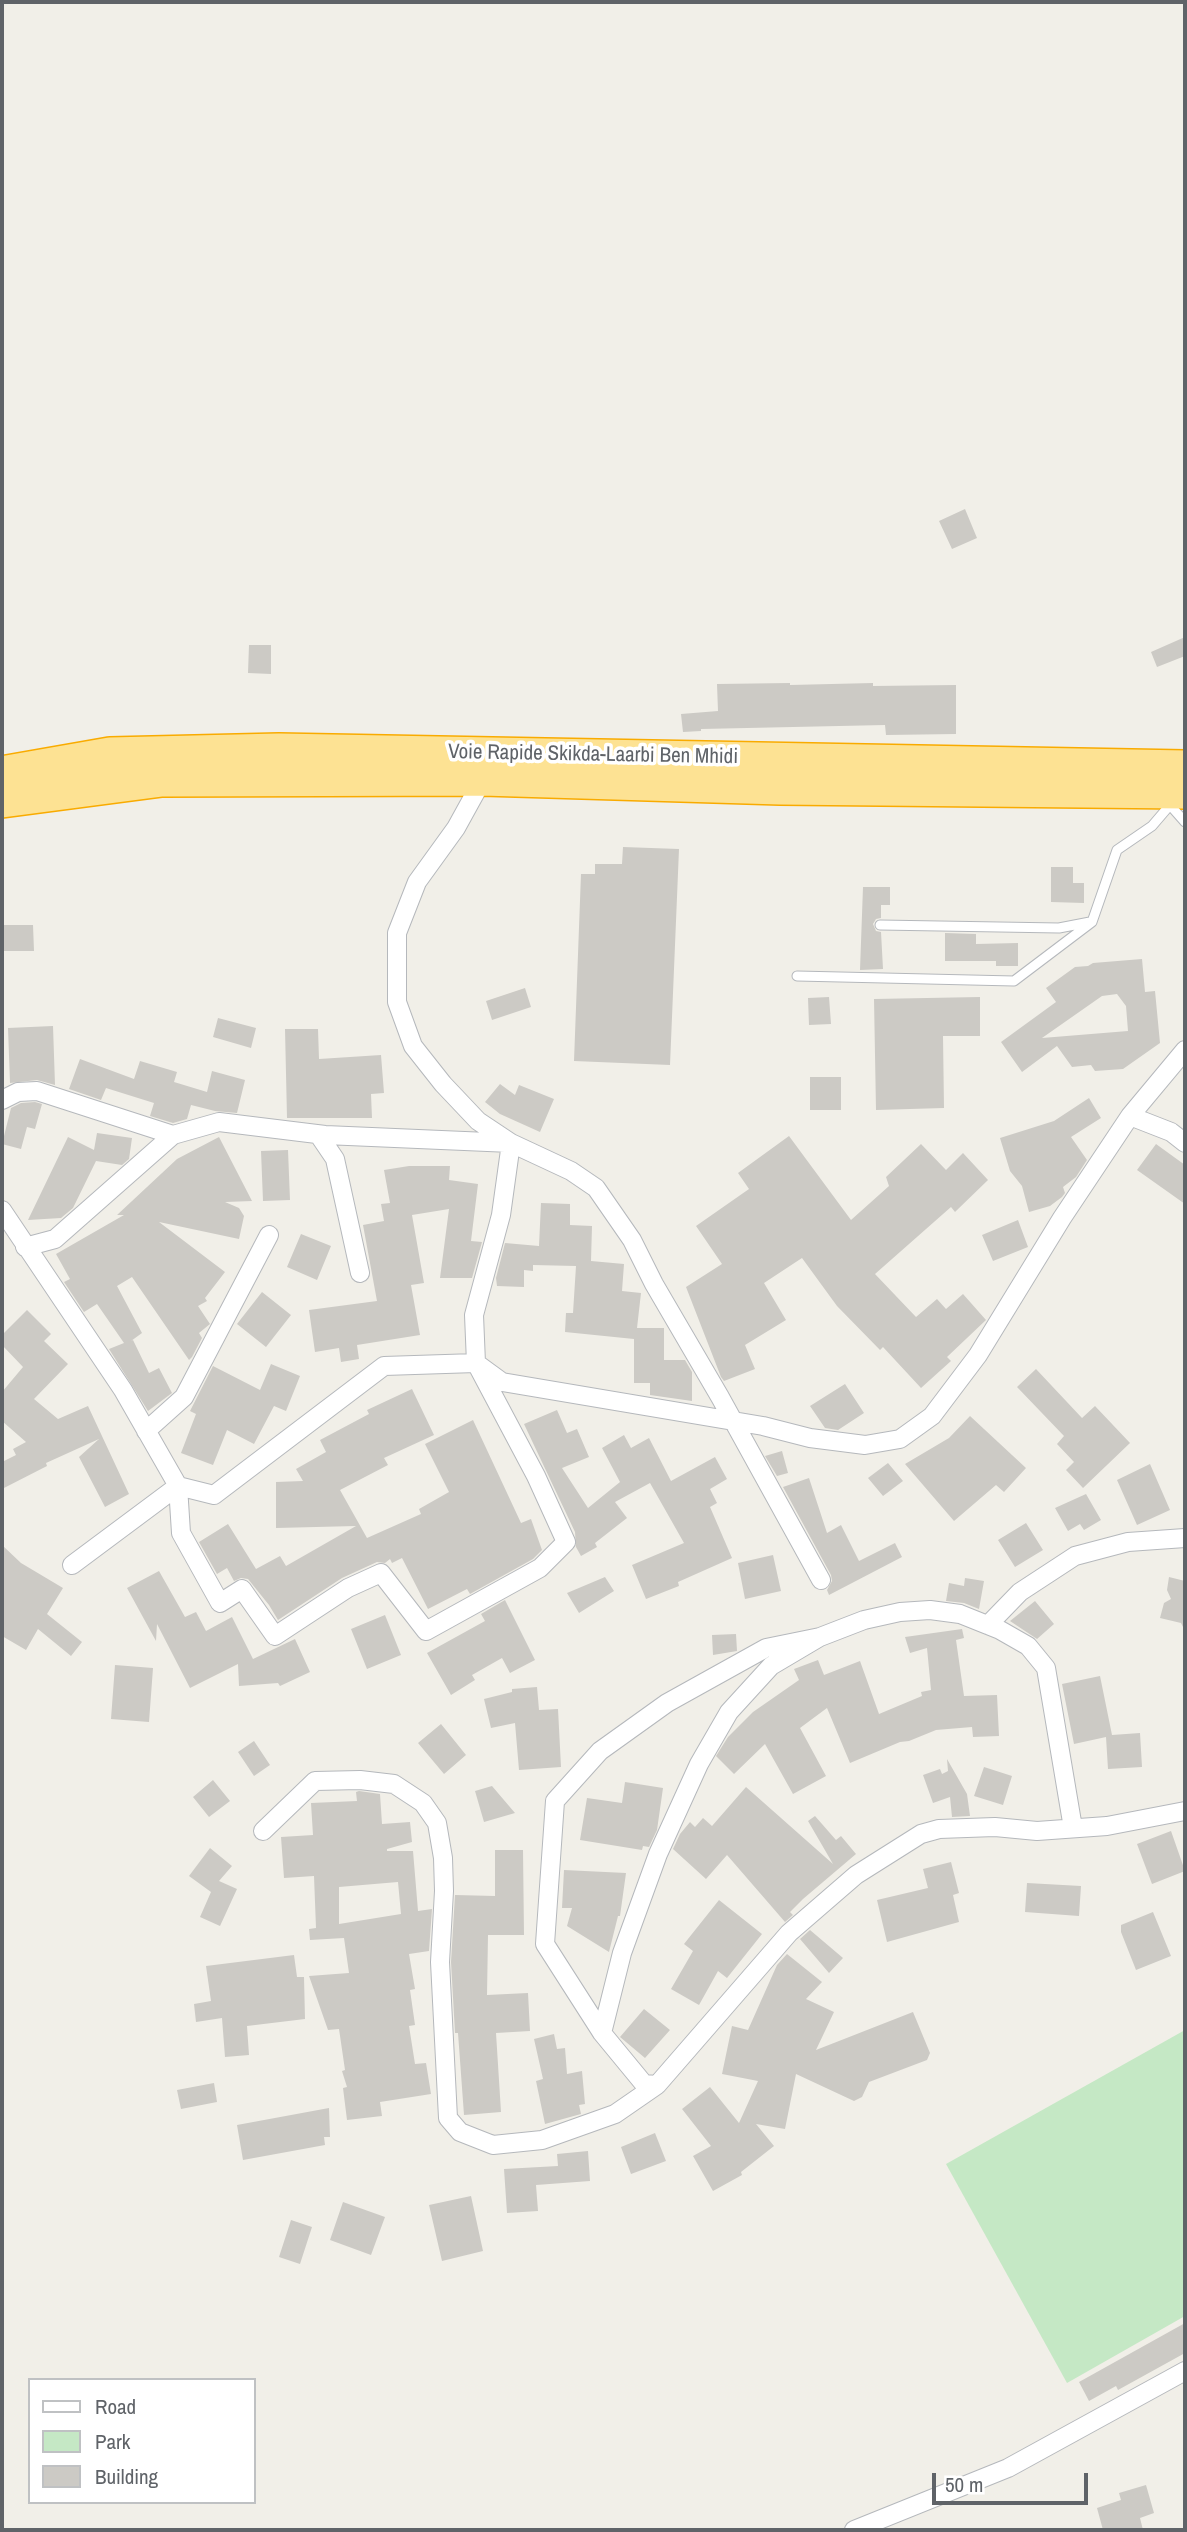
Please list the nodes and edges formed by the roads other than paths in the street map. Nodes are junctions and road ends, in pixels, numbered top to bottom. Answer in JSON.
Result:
{"nodes":[{"id":1,"x":1185,"y":767,"type":"edge"},
{"id":2,"x":2,"y":773,"type":"edge"},
{"id":3,"x":483,"y":779,"type":"junction"},
{"id":4,"x":1173,"y":796,"type":"edge"},
{"id":5,"x":2,"y":801,"type":"edge"},
{"id":6,"x":1185,"y":822,"type":"edge"},
{"id":7,"x":1092,"y":922,"type":"junction"},
{"id":8,"x":880,"y":925,"type":"dead end"},
{"id":9,"x":797,"y":976,"type":"dead end"},
{"id":10,"x":1185,"y":1050,"type":"edge"},
{"id":11,"x":2,"y":1100,"type":"edge"},
{"id":12,"x":1130,"y":1116,"type":"junction"},
{"id":13,"x":318,"y":1134,"type":"junction"},
{"id":14,"x":173,"y":1135,"type":"junction"},
{"id":15,"x":511,"y":1143,"type":"junction"},
{"id":16,"x":1185,"y":1143,"type":"edge"},
{"id":17,"x":2,"y":1210,"type":"edge"},
{"id":18,"x":269,"y":1234,"type":"dead end"},
{"id":19,"x":25,"y":1247,"type":"junction"},
{"id":20,"x":360,"y":1273,"type":"dead end"},
{"id":21,"x":476,"y":1363,"type":"junction"},
{"id":22,"x":734,"y":1422,"type":"junction"},
{"id":23,"x":146,"y":1431,"type":"junction"},
{"id":24,"x":178,"y":1486,"type":"junction"},
{"id":25,"x":1185,"y":1538,"type":"edge"},
{"id":26,"x":72,"y":1565,"type":"dead end"},
{"id":27,"x":821,"y":1580,"type":"dead end"},
{"id":28,"x":988,"y":1625,"type":"junction"},
{"id":29,"x":820,"y":1637,"type":"junction"},
{"id":30,"x":1185,"y":1811,"type":"edge"},
{"id":31,"x":1073,"y":1828,"type":"junction"},
{"id":32,"x":263,"y":1831,"type":"dead end"},
{"id":33,"x":602,"y":2033,"type":"junction"},
{"id":34,"x":657,"y":2085,"type":"junction"},
{"id":35,"x":1185,"y":2371,"type":"edge"},
{"id":36,"x":854,"y":2530,"type":"edge"}],
"edges":[{"from":1,"to":2,"type":"highway","name":"Voie Rapide Skikda-Laarbi Ben Mhidi"},
{"from":3,"to":4,"type":"highway","name":"Voie Rapide Skikda-Laarbi Ben Mhidi"},
{"from":3,"to":5,"type":"highway","name":"Voie Rapide Skikda-Laarbi Ben Mhidi"},
{"from":3,"to":15,"type":"street"},
{"from":4,"to":6,"type":"lane"},
{"from":4,"to":7,"type":"lane"},
{"from":7,"to":8,"type":"lane"},
{"from":7,"to":9,"type":"lane"},
{"from":10,"to":12,"type":"street"},
{"from":11,"to":14,"type":"street"},
{"from":12,"to":16,"type":"street"},
{"from":12,"to":22,"type":"street"},
{"from":13,"to":14,"type":"street"},
{"from":13,"to":15,"type":"street"},
{"from":13,"to":20,"type":"street"},
{"from":14,"to":19,"type":"street"},
{"from":15,"to":21,"type":"street"},
{"from":15,"to":22,"type":"street"},
{"from":17,"to":19,"type":"street"},
{"from":18,"to":23,"type":"street"},
{"from":19,"to":23,"type":"street"},
{"from":21,"to":22,"type":"street"},
{"from":21,"to":24,"type":"street"},
{"from":21,"to":24,"type":"street"},
{"from":22,"to":27,"type":"street"},
{"from":23,"to":24,"type":"street"},
{"from":24,"to":26,"type":"street"},
{"from":25,"to":28,"type":"street"},
{"from":28,"to":29,"type":"street"},
{"from":28,"to":31,"type":"street"},
{"from":29,"to":33,"type":"street"},
{"from":29,"to":33,"type":"street"},
{"from":30,"to":31,"type":"street"},
{"from":31,"to":34,"type":"street"},
{"from":32,"to":34,"type":"street"},
{"from":33,"to":34,"type":"street"},
{"from":35,"to":36,"type":"street"}]}
